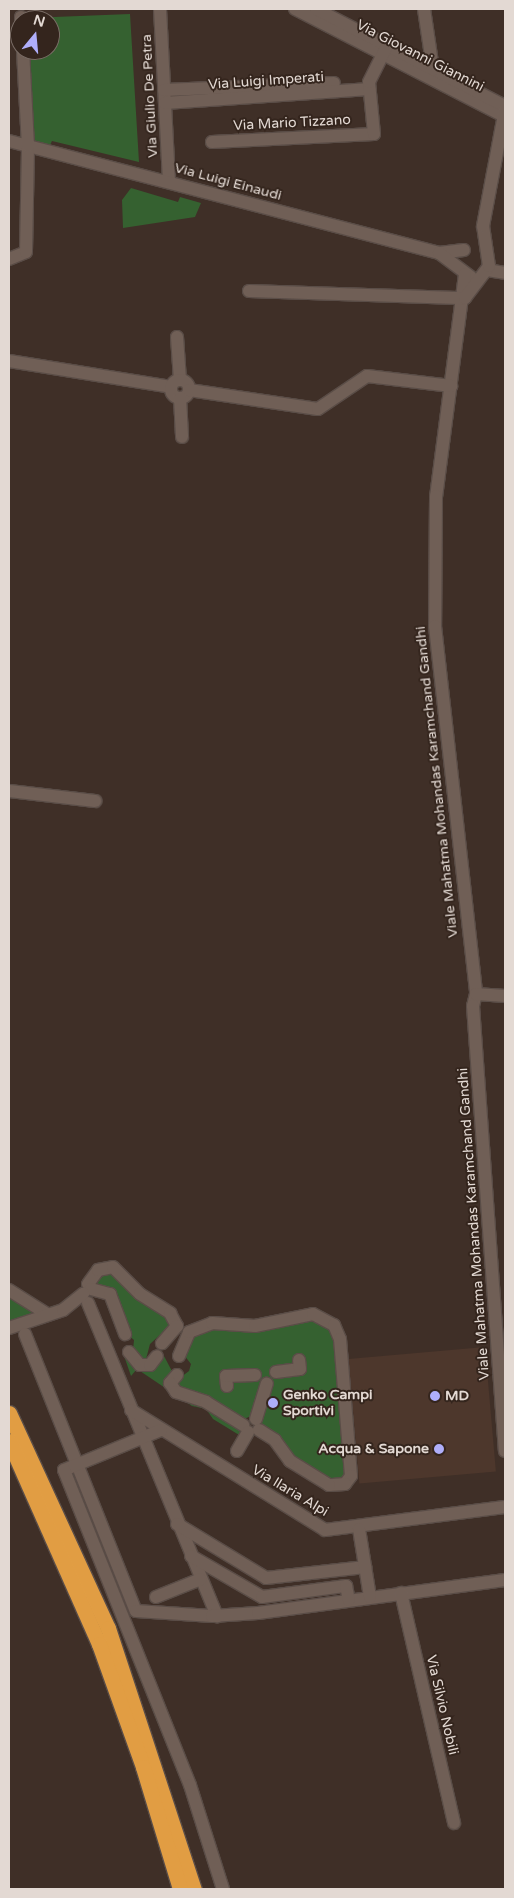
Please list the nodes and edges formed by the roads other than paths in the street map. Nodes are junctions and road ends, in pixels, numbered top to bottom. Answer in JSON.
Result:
{"nodes":[{"id":1,"x":160,"y":9,"type":"edge"},
{"id":2,"x":295,"y":9,"type":"edge"},
{"id":3,"x":316,"y":9,"type":"edge"},
{"id":4,"x":424,"y":9,"type":"edge"},
{"id":5,"x":385,"y":50,"type":"junction"},
{"id":6,"x":24,"y":60,"type":"edge"},
{"id":7,"x":433,"y":69,"type":"junction"},
{"id":8,"x":370,"y":86,"type":"junction"},
{"id":9,"x":164,"y":90,"type":"junction"},
{"id":10,"x":165,"y":103,"type":"junction"},
{"id":11,"x":505,"y":111,"type":"edge"},
{"id":12,"x":9,"y":142,"type":"edge"},
{"id":13,"x":212,"y":142,"type":"dead end"},
{"id":14,"x":28,"y":146,"type":"junction"},
{"id":15,"x":169,"y":182,"type":"junction"},
{"id":16,"x":485,"y":212,"type":"junction"},
{"id":17,"x":466,"y":249,"type":"junction"},
{"id":18,"x":439,"y":253,"type":"junction"},
{"id":19,"x":486,"y":253,"type":"junction"},
{"id":20,"x":9,"y":259,"type":"edge"},
{"id":21,"x":485,"y":272,"type":"junction"},
{"id":22,"x":463,"y":273,"type":"junction"},
{"id":23,"x":505,"y":273,"type":"edge"},
{"id":24,"x":249,"y":291,"type":"dead end"},
{"id":25,"x":465,"y":298,"type":"junction"},
{"id":26,"x":177,"y":337,"type":"dead end"},
{"id":27,"x":9,"y":361,"type":"edge"},
{"id":28,"x":175,"y":383,"type":"junction"},
{"id":29,"x":451,"y":386,"type":"junction"},
{"id":30,"x":185,"y":394,"type":"junction"},
{"id":31,"x":182,"y":437,"type":"dead end"},
{"id":32,"x":9,"y":791,"type":"edge"},
{"id":33,"x":95,"y":801,"type":"dead end"},
{"id":34,"x":476,"y":994,"type":"junction"},
{"id":35,"x":505,"y":996,"type":"edge"},
{"id":36,"x":9,"y":1290,"type":"edge"},
{"id":37,"x":88,"y":1292,"type":"junction"},
{"id":38,"x":47,"y":1314,"type":"junction"},
{"id":39,"x":9,"y":1328,"type":"edge"},
{"id":40,"x":25,"y":1334,"type":"dead end"},
{"id":41,"x":125,"y":1334,"type":"dead end"},
{"id":42,"x":129,"y":1352,"type":"dead end"},
{"id":43,"x":167,"y":1354,"type":"junction"},
{"id":44,"x":299,"y":1360,"type":"dead end"},
{"id":45,"x":276,"y":1372,"type":"dead end"},
{"id":46,"x":177,"y":1374,"type":"dead end"},
{"id":47,"x":255,"y":1375,"type":"dead end"},
{"id":48,"x":266,"y":1384,"type":"dead end"},
{"id":49,"x":227,"y":1386,"type":"dead end"},
{"id":50,"x":131,"y":1410,"type":"junction"},
{"id":51,"x":9,"y":1413,"type":"edge"},
{"id":52,"x":251,"y":1426,"type":"junction"},
{"id":53,"x":161,"y":1430,"type":"junction"},
{"id":54,"x":141,"y":1438,"type":"junction"},
{"id":55,"x":9,"y":1441,"type":"edge"},
{"id":56,"x":237,"y":1451,"type":"dead end"},
{"id":57,"x":505,"y":1451,"type":"edge"},
{"id":58,"x":77,"y":1465,"type":"junction"},
{"id":59,"x":505,"y":1507,"type":"edge"},
{"id":60,"x":178,"y":1524,"type":"junction"},
{"id":61,"x":359,"y":1529,"type":"junction"},
{"id":62,"x":191,"y":1556,"type":"junction"},
{"id":63,"x":365,"y":1567,"type":"junction"},
{"id":64,"x":201,"y":1579,"type":"junction"},
{"id":65,"x":505,"y":1580,"type":"edge"},
{"id":66,"x":401,"y":1593,"type":"junction"},
{"id":67,"x":156,"y":1597,"type":"dead end"},
{"id":68,"x":370,"y":1597,"type":"junction"},
{"id":69,"x":349,"y":1600,"type":"junction"},
{"id":70,"x":120,"y":1609,"type":"junction"},
{"id":71,"x":136,"y":1611,"type":"junction"},
{"id":72,"x":217,"y":1616,"type":"junction"},
{"id":73,"x":454,"y":1823,"type":"dead end"},
{"id":74,"x":180,"y":1889,"type":"edge"},
{"id":75,"x":194,"y":1889,"type":"edge"},
{"id":76,"x":223,"y":1889,"type":"edge"}],
"edges":[{"from":1,"to":9,"type":"street","name":"Via Giulio De Petra"},
{"from":2,"to":5,"type":"street","name":"Via Giovanni Giannini"},
{"from":3,"to":5,"type":"street","name":"Via Giovanni Giannini"},
{"from":4,"to":7,"type":"street"},
{"from":5,"to":7,"type":"street","name":"Via Giovanni Giannini"},
{"from":5,"to":8,"type":"street"},
{"from":5,"to":11,"type":"street","name":"Via Giovanni Giannini"},
{"from":6,"to":14,"type":"street"},
{"from":7,"to":11,"type":"street","name":"Via Giovanni Giannini"},
{"from":8,"to":9,"type":"street","name":"Via Luigi Imperati"},
{"from":8,"to":10,"type":"street","name":"Via Luigi Imperati"},
{"from":8,"to":13,"type":"street","name":"Via Mario Tizzano"},
{"from":9,"to":10,"type":"street","name":"Via Giulio De Petra"},
{"from":10,"to":15,"type":"street","name":"Via Giulio De Petra"},
{"from":11,"to":16,"type":"street"},
{"from":12,"to":14,"type":"street","name":"Via Luigi Einaudi"},
{"from":14,"to":15,"type":"street","name":"Via Luigi Einaudi"},
{"from":14,"to":20,"type":"street"},
{"from":15,"to":18,"type":"street","name":"Via Luigi Einaudi"},
{"from":16,"to":17,"type":"street"},
{"from":16,"to":19,"type":"street"},
{"from":17,"to":18,"type":"street","name":"Via Luigi Einaudi"},
{"from":17,"to":19,"type":"street"},
{"from":17,"to":22,"type":"street","name":"Viale Mahatma Mohandas Karamchand Gandhi"},
{"from":18,"to":22,"type":"street","name":"Via Luigi Einaudi"},
{"from":19,"to":21,"type":"street"},
{"from":21,"to":22,"type":"street"},
{"from":21,"to":23,"type":"street"},
{"from":21,"to":25,"type":"street","name":"Viale Mahatma Mohandas Karamchand Gandhi"},
{"from":22,"to":25,"type":"street","name":"Viale Mahatma Mohandas Karamchand Gandhi"},
{"from":24,"to":25,"type":"street"},
{"from":25,"to":29,"type":"street","name":"Viale Mahatma Mohandas Karamchand Gandhi"},
{"from":26,"to":28,"type":"street"},
{"from":27,"to":28,"type":"street"},
{"from":28,"to":30,"type":"street"},
{"from":29,"to":30,"type":"street"},
{"from":29,"to":34,"type":"street","name":"Viale Mahatma Mohandas Karamchand Gandhi"},
{"from":30,"to":31,"type":"street"},
{"from":32,"to":33,"type":"street"},
{"from":34,"to":35,"type":"street"},
{"from":34,"to":57,"type":"street","name":"Viale Mahatma Mohandas Karamchand Gandhi"},
{"from":36,"to":38,"type":"street"},
{"from":37,"to":38,"type":"street"},
{"from":37,"to":41,"type":"street"},
{"from":37,"to":43,"type":"street"},
{"from":37,"to":50,"type":"street"},
{"from":38,"to":39,"type":"street"},
{"from":40,"to":58,"type":"street"},
{"from":42,"to":43,"type":"street"},
{"from":43,"to":52,"type":"street"},
{"from":44,"to":45,"type":"street"},
{"from":46,"to":52,"type":"street"},
{"from":47,"to":49,"type":"street"},
{"from":48,"to":52,"type":"street"},
{"from":50,"to":53,"type":"street","name":"Via Ilaria Alpi"},
{"from":50,"to":54,"type":"street"},
{"from":51,"to":75,"type":"highway"},
{"from":52,"to":56,"type":"street"},
{"from":53,"to":54,"type":"street"},
{"from":53,"to":61,"type":"street","name":"Via Ilaria Alpi"},
{"from":54,"to":58,"type":"street"},
{"from":54,"to":60,"type":"street"},
{"from":55,"to":74,"type":"highway"},
{"from":58,"to":70,"type":"street"},
{"from":58,"to":71,"type":"street"},
{"from":59,"to":61,"type":"street","name":"Via Ilaria Alpi"},
{"from":60,"to":62,"type":"street"},
{"from":60,"to":63,"type":"street"},
{"from":61,"to":63,"type":"street"},
{"from":62,"to":64,"type":"street"},
{"from":62,"to":69,"type":"street"},
{"from":63,"to":68,"type":"street"},
{"from":64,"to":67,"type":"street"},
{"from":64,"to":72,"type":"street"},
{"from":65,"to":66,"type":"street"},
{"from":66,"to":68,"type":"street"},
{"from":66,"to":73,"type":"street","name":"Via Silvio Nobili"},
{"from":68,"to":69,"type":"street"},
{"from":69,"to":72,"type":"street"},
{"from":70,"to":71,"type":"street"},
{"from":70,"to":76,"type":"street"},
{"from":71,"to":72,"type":"street"}]}
